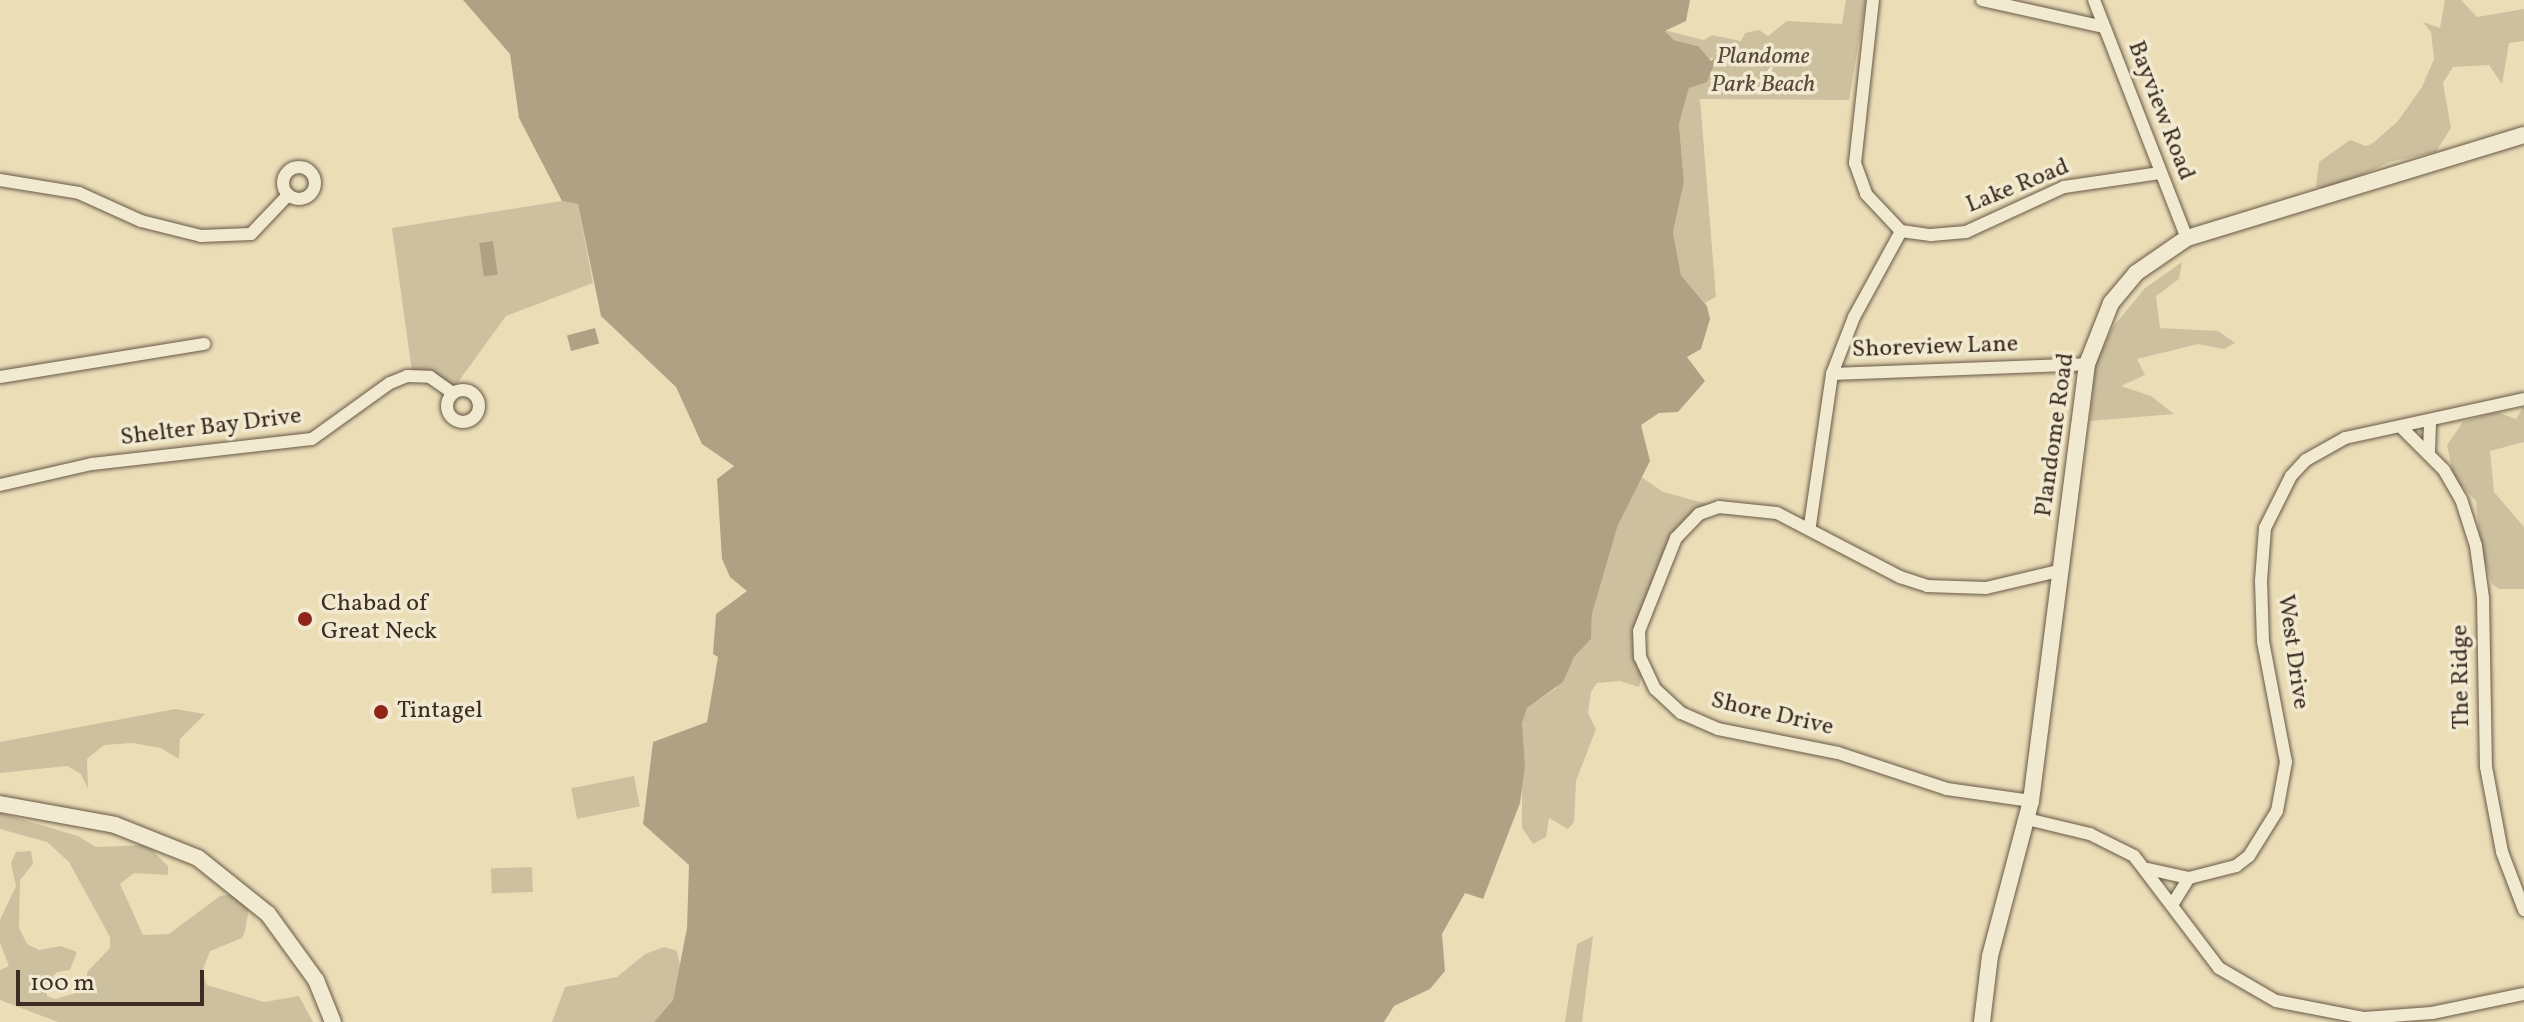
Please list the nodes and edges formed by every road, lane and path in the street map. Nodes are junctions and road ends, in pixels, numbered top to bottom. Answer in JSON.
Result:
{"nodes":[{"id":1,"x":1873,"y":0,"type":"edge"},
{"id":2,"x":1982,"y":0,"type":"edge"},
{"id":3,"x":2094,"y":0,"type":"edge"},
{"id":4,"x":2104,"y":27,"type":"junction"},
{"id":5,"x":2524,"y":135,"type":"edge"},
{"id":6,"x":2160,"y":173,"type":"junction"},
{"id":7,"x":0,"y":180,"type":"edge"},
{"id":8,"x":288,"y":195,"type":"dead end"},
{"id":9,"x":1901,"y":231,"type":"junction"},
{"id":10,"x":2187,"y":238,"type":"junction"},
{"id":11,"x":204,"y":344,"type":"dead end"},
{"id":12,"x":2087,"y":364,"type":"junction"},
{"id":13,"x":1832,"y":374,"type":"junction"},
{"id":14,"x":0,"y":377,"type":"edge"},
{"id":15,"x":453,"y":393,"type":"dead end"},
{"id":16,"x":2524,"y":399,"type":"edge"},
{"id":17,"x":2430,"y":423,"type":"junction"},
{"id":18,"x":2408,"y":428,"type":"junction"},
{"id":19,"x":2429,"y":452,"type":"junction"},
{"id":20,"x":0,"y":485,"type":"edge"},
{"id":21,"x":1810,"y":525,"type":"junction"},
{"id":22,"x":2062,"y":570,"type":"junction"},
{"id":23,"x":2031,"y":801,"type":"junction"},
{"id":24,"x":0,"y":804,"type":"edge"},
{"id":25,"x":2027,"y":819,"type":"junction"},
{"id":26,"x":2148,"y":869,"type":"junction"},
{"id":27,"x":2189,"y":878,"type":"junction"},
{"id":28,"x":2172,"y":905,"type":"junction"},
{"id":29,"x":2524,"y":910,"type":"edge"},
{"id":30,"x":2524,"y":994,"type":"edge"},
{"id":31,"x":2407,"y":1019,"type":"edge"},
{"id":32,"x":2371,"y":1020,"type":"edge"},
{"id":33,"x":333,"y":1022,"type":"edge"},
{"id":34,"x":1982,"y":1022,"type":"edge"}],
"edges":[{"from":1,"to":9,"type":"street"},
{"from":2,"to":4,"type":"street"},
{"from":3,"to":4,"type":"street","name":"Bayview Road"},
{"from":4,"to":6,"type":"street","name":"Bayview Road"},
{"from":5,"to":10,"type":"main road","name":"Plandome Road"},
{"from":6,"to":9,"type":"street","name":"Lake Road"},
{"from":6,"to":10,"type":"street","name":"Bayview Road"},
{"from":7,"to":8,"type":"street"},
{"from":9,"to":13,"type":"street"},
{"from":10,"to":12,"type":"main road","name":"Plandome Road"},
{"from":11,"to":14,"type":"street"},
{"from":12,"to":13,"type":"street","name":"Shoreview Lane"},
{"from":12,"to":22,"type":"main road","name":"Plandome Road"},
{"from":13,"to":21,"type":"street"},
{"from":15,"to":20,"type":"street","name":"Shelter Bay Drive"},
{"from":16,"to":17,"type":"street","name":"West Drive"},
{"from":17,"to":18,"type":"street","name":"West Drive"},
{"from":17,"to":19,"type":"street"},
{"from":18,"to":19,"type":"street","name":"The Ridge"},
{"from":18,"to":27,"type":"street","name":"West Drive"},
{"from":19,"to":29,"type":"street","name":"The Ridge"},
{"from":21,"to":22,"type":"street","name":"Shore Drive"},
{"from":21,"to":23,"type":"street","name":"Shore Drive"},
{"from":22,"to":23,"type":"main road","name":"Plandome Road"},
{"from":23,"to":25,"type":"main road","name":"Plandome Road"},
{"from":24,"to":33,"type":"main road"},
{"from":25,"to":26,"type":"street"},
{"from":25,"to":34,"type":"main road","name":"Plandome Road"},
{"from":26,"to":27,"type":"street","name":"West Drive"},
{"from":26,"to":28,"type":"street"},
{"from":27,"to":28,"type":"street"},
{"from":28,"to":32,"type":"street"},
{"from":30,"to":31,"type":"street"},
{"from":31,"to":32,"type":"street"}]}
